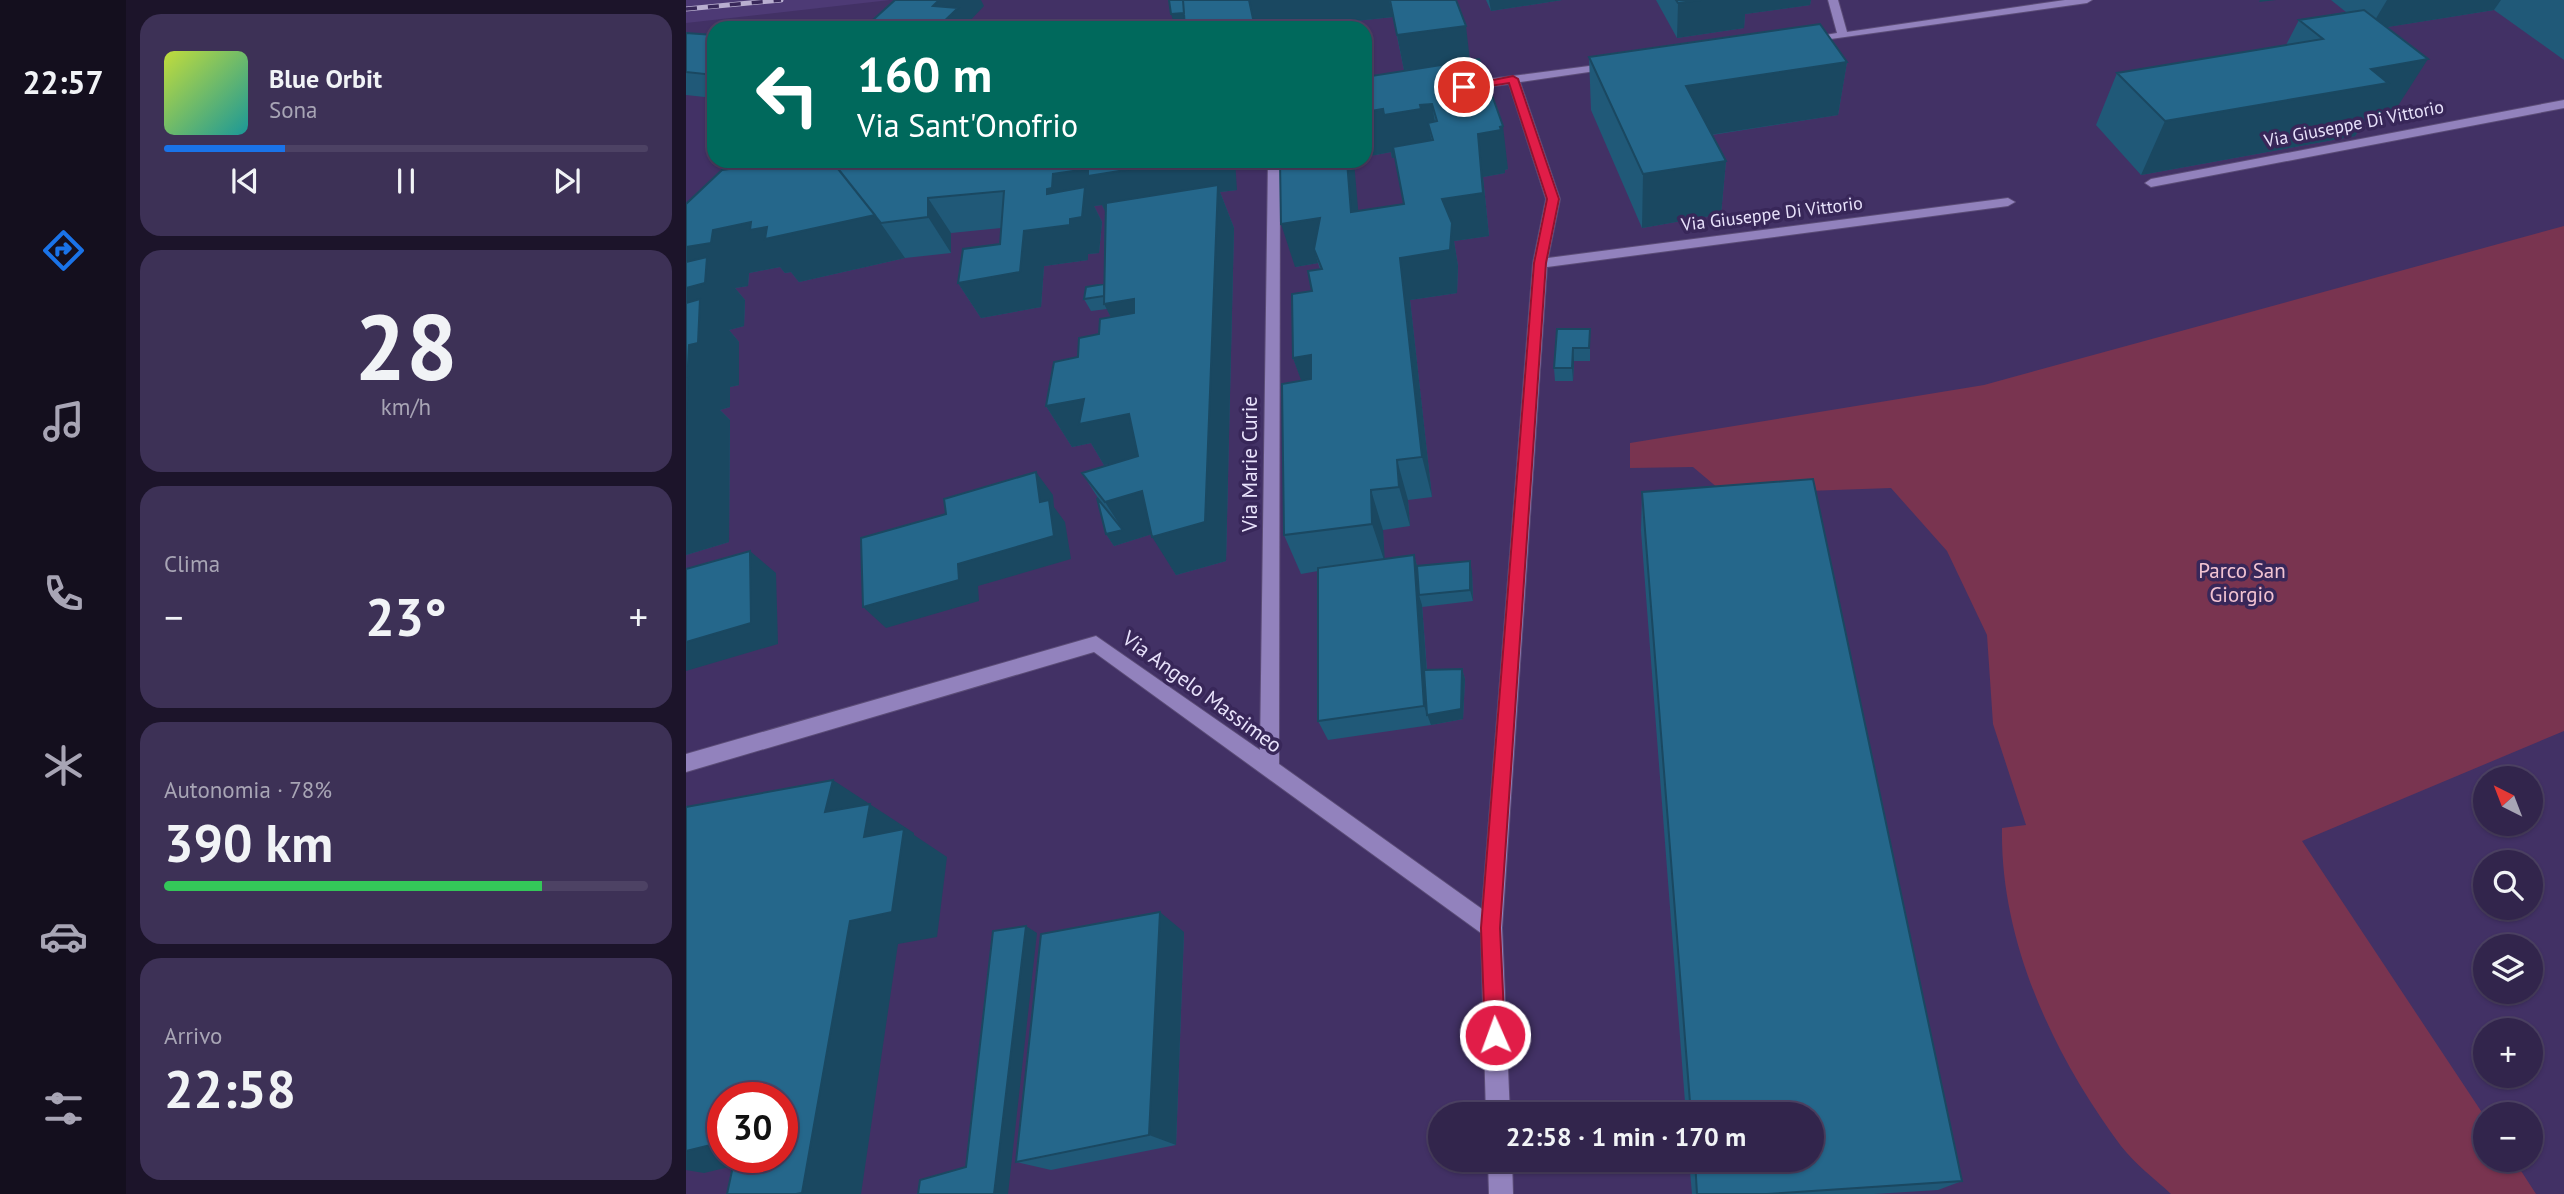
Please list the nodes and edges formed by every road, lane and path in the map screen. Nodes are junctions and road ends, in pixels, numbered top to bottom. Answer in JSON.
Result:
{"nodes":[{"id":1,"x":1833,"y":0,"type":"edge"},
{"id":2,"x":2087,"y":0,"type":"edge"},
{"id":3,"x":1843,"y":36,"type":"junction"},
{"id":4,"x":1788,"y":43,"type":"edge"},
{"id":5,"x":1623,"y":65,"type":"edge"},
{"id":6,"x":1513,"y":79,"type":"junction"},
{"id":7,"x":1459,"y":88,"type":"edge"},
{"id":8,"x":2564,"y":104,"type":"edge"},
{"id":9,"x":1274,"y":168,"type":"edge"},
{"id":10,"x":2151,"y":183,"type":"dead end"},
{"id":11,"x":2008,"y":202,"type":"dead end"},
{"id":12,"x":1540,"y":263,"type":"junction"},
{"id":13,"x":686,"y":763,"type":"edge"},
{"id":14,"x":1269,"y":768,"type":"junction"},
{"id":15,"x":1491,"y":928,"type":"junction"},
{"id":16,"x":1498,"y":1102,"type":"edge"},
{"id":17,"x":1500,"y":1172,"type":"edge"},
{"id":18,"x":1501,"y":1194,"type":"edge"}],
"edges":[{"from":1,"to":3,"type":"street"},
{"from":2,"to":3,"type":"street"},
{"from":3,"to":4,"type":"street"},
{"from":5,"to":6,"type":"street"},
{"from":6,"to":7,"type":"street"},
{"from":6,"to":12,"type":"street"},
{"from":8,"to":10,"type":"street","name":"Via Giuseppe Di Vittorio"},
{"from":9,"to":14,"type":"street","name":"Via Marie Curie"},
{"from":11,"to":12,"type":"street","name":"Via Giuseppe Di Vittorio"},
{"from":12,"to":15,"type":"street"},
{"from":13,"to":14,"type":"street","name":"Via Angelo Massimeo"},
{"from":14,"to":15,"type":"street","name":"Via Angelo Massimeo"},
{"from":15,"to":16,"type":"street"},
{"from":17,"to":18,"type":"street"}]}
